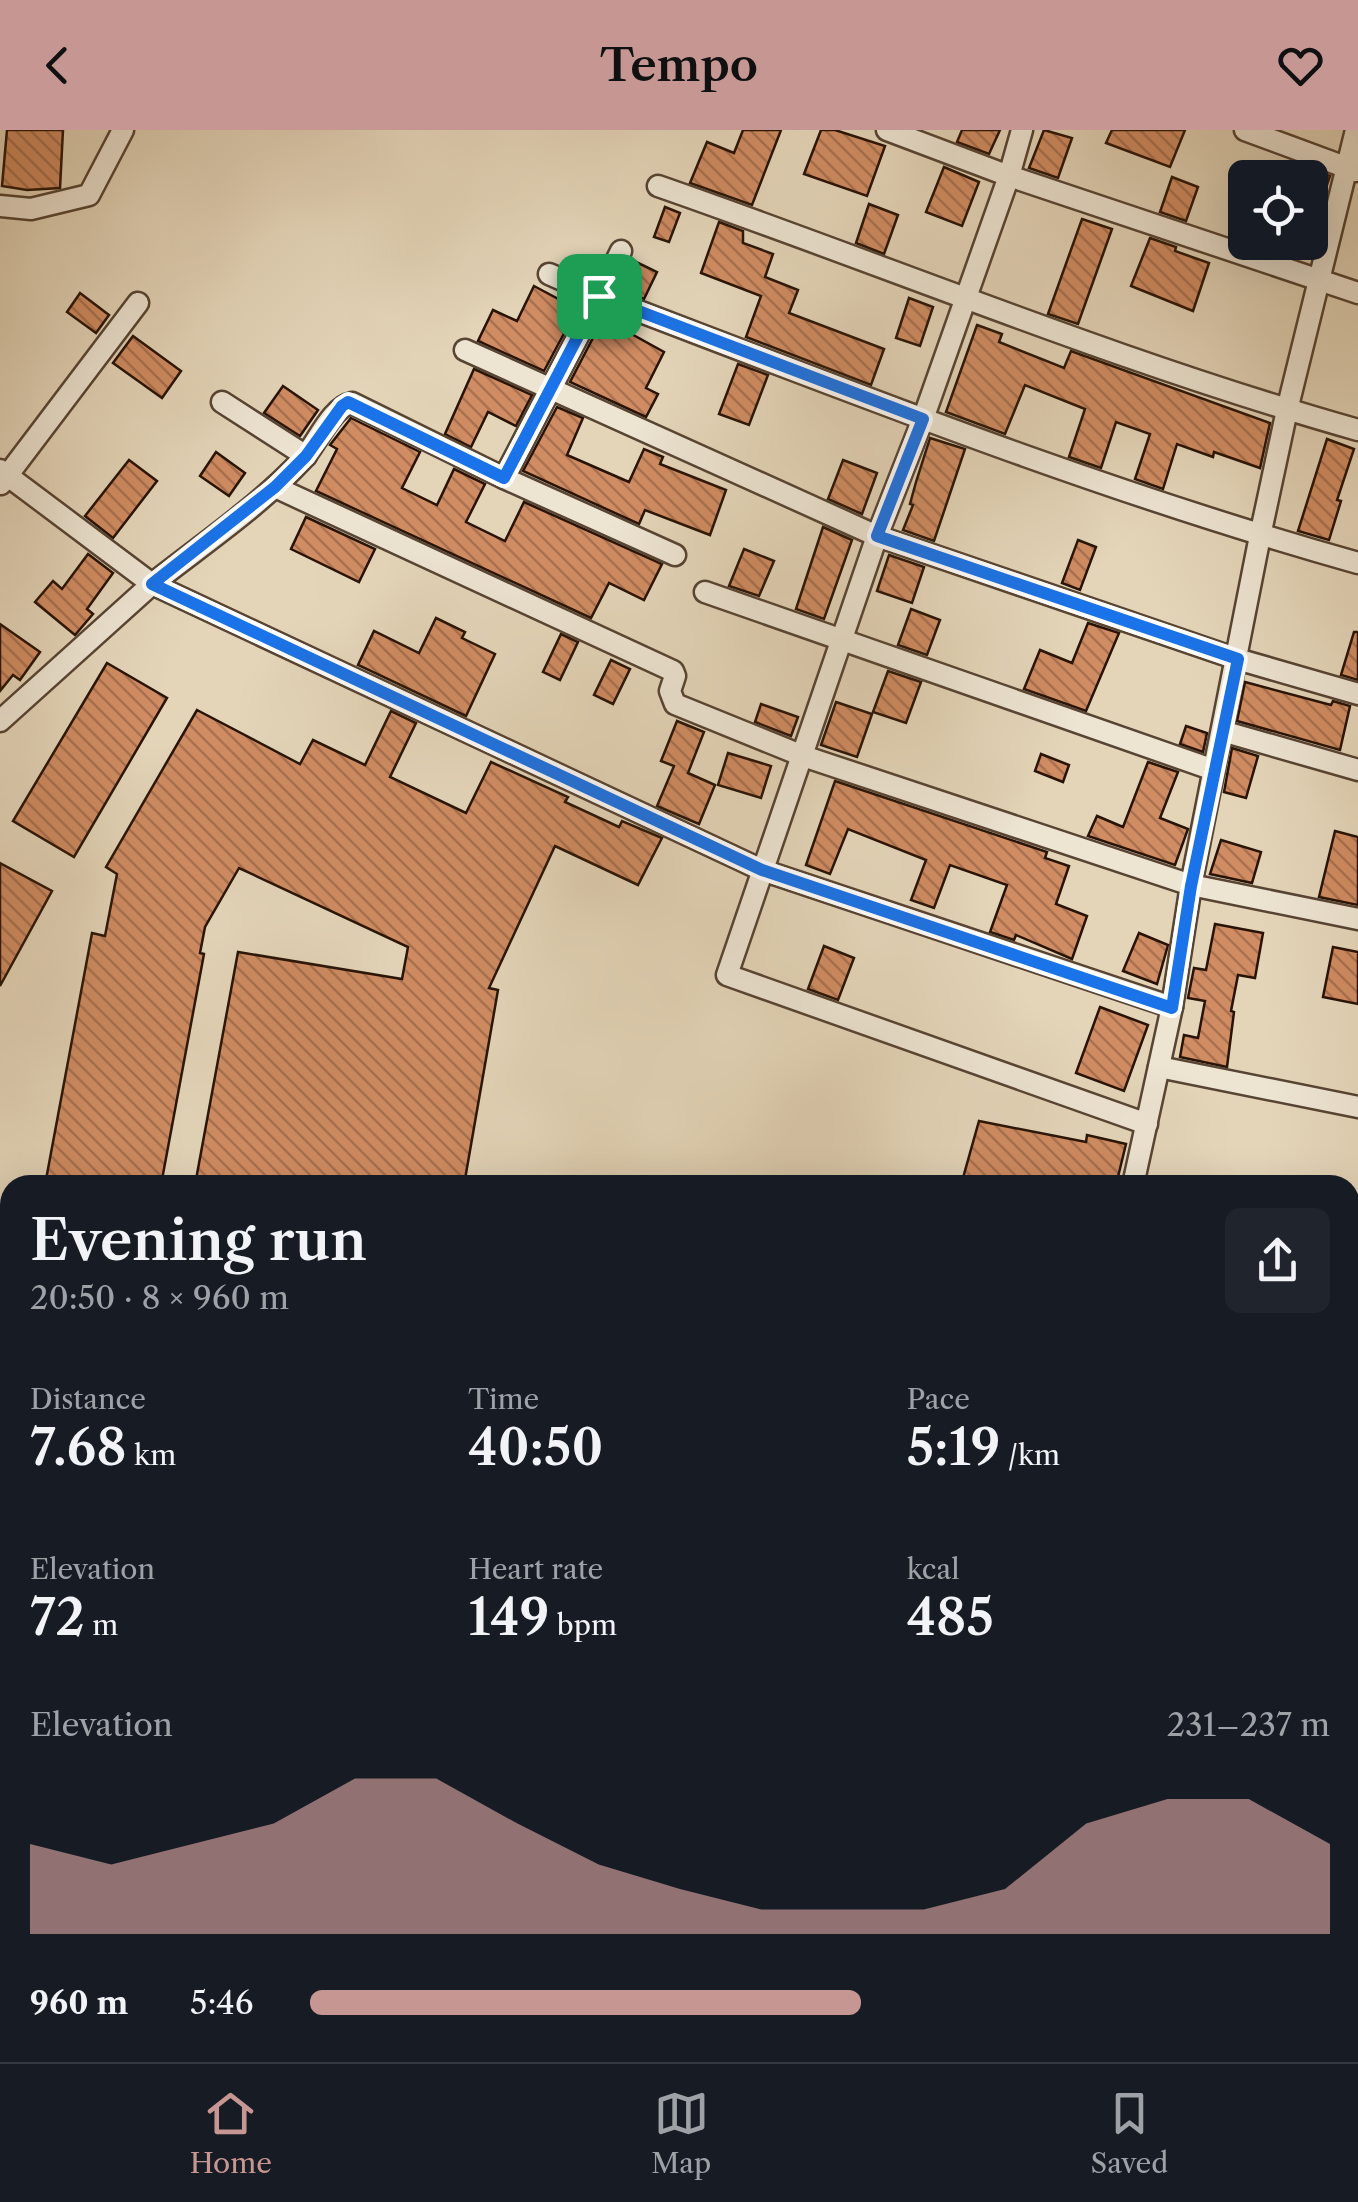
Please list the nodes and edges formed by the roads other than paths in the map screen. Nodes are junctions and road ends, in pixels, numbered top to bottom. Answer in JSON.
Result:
{"nodes":[{"id":1,"x":123,"y":130,"type":"edge"},
{"id":2,"x":887,"y":130,"type":"edge"},
{"id":3,"x":1022,"y":130,"type":"edge"},
{"id":4,"x":1245,"y":130,"type":"edge"},
{"id":5,"x":1356,"y":130,"type":"edge"},
{"id":6,"x":1352,"y":170,"type":"edge"},
{"id":7,"x":1009,"y":176,"type":"junction"},
{"id":8,"x":658,"y":186,"type":"dead end"},
{"id":9,"x":0,"y":206,"type":"edge"},
{"id":10,"x":621,"y":251,"type":"dead end"},
{"id":11,"x":549,"y":274,"type":"dead end"},
{"id":12,"x":1320,"y":282,"type":"junction"},
{"id":13,"x":1358,"y":294,"type":"edge"},
{"id":14,"x":599,"y":296,"type":"junction"},
{"id":15,"x":964,"y":298,"type":"junction"},
{"id":16,"x":138,"y":303,"type":"dead end"},
{"id":17,"x":466,"y":350,"type":"dead end"},
{"id":18,"x":548,"y":390,"type":"junction"},
{"id":19,"x":222,"y":402,"type":"dead end"},
{"id":20,"x":1287,"y":410,"type":"junction"},
{"id":21,"x":923,"y":419,"type":"junction"},
{"id":22,"x":1358,"y":430,"type":"edge"},
{"id":23,"x":306,"y":456,"type":"junction"},
{"id":24,"x":3,"y":477,"type":"edge"},
{"id":25,"x":504,"y":478,"type":"junction"},
{"id":26,"x":275,"y":487,"type":"junction"},
{"id":27,"x":877,"y":536,"type":"junction"},
{"id":28,"x":1260,"y":536,"type":"junction"},
{"id":29,"x":675,"y":554,"type":"dead end"},
{"id":30,"x":1358,"y":563,"type":"edge"},
{"id":31,"x":152,"y":584,"type":"junction"},
{"id":32,"x":705,"y":592,"type":"dead end"},
{"id":33,"x":843,"y":641,"type":"junction"},
{"id":34,"x":1238,"y":659,"type":"junction"},
{"id":35,"x":1358,"y":694,"type":"edge"},
{"id":36,"x":0,"y":721,"type":"edge"},
{"id":37,"x":1222,"y":730,"type":"junction"},
{"id":38,"x":803,"y":756,"type":"junction"},
{"id":39,"x":1214,"y":770,"type":"junction"},
{"id":40,"x":1358,"y":770,"type":"edge"},
{"id":41,"x":762,"y":870,"type":"junction"},
{"id":42,"x":1191,"y":886,"type":"junction"},
{"id":43,"x":1358,"y":919,"type":"edge"},
{"id":44,"x":1172,"y":1008,"type":"junction"},
{"id":45,"x":1159,"y":1066,"type":"junction"},
{"id":46,"x":1358,"y":1107,"type":"edge"},
{"id":47,"x":1147,"y":1124,"type":"junction"},
{"id":48,"x":1135,"y":1175,"type":"edge"}],
"edges":[{"from":1,"to":9,"type":"street"},
{"from":2,"to":7,"type":"street"},
{"from":3,"to":7,"type":"street"},
{"from":4,"to":6,"type":"street"},
{"from":5,"to":6,"type":"street"},
{"from":6,"to":12,"type":"street"},
{"from":7,"to":12,"type":"street"},
{"from":7,"to":15,"type":"street"},
{"from":8,"to":15,"type":"street"},
{"from":10,"to":14,"type":"street"},
{"from":11,"to":14,"type":"street"},
{"from":12,"to":13,"type":"street"},
{"from":12,"to":20,"type":"street"},
{"from":14,"to":18,"type":"street"},
{"from":14,"to":21,"type":"street"},
{"from":15,"to":20,"type":"street"},
{"from":15,"to":21,"type":"street"},
{"from":16,"to":24,"type":"street"},
{"from":17,"to":18,"type":"street"},
{"from":18,"to":25,"type":"street"},
{"from":18,"to":27,"type":"street"},
{"from":19,"to":23,"type":"street"},
{"from":20,"to":22,"type":"street"},
{"from":20,"to":28,"type":"street"},
{"from":21,"to":27,"type":"street"},
{"from":21,"to":28,"type":"street"},
{"from":23,"to":25,"type":"street"},
{"from":23,"to":26,"type":"street"},
{"from":24,"to":31,"type":"street"},
{"from":25,"to":29,"type":"street"},
{"from":26,"to":31,"type":"street"},
{"from":26,"to":38,"type":"street"},
{"from":27,"to":33,"type":"street"},
{"from":27,"to":34,"type":"street"},
{"from":28,"to":30,"type":"street"},
{"from":28,"to":34,"type":"street"},
{"from":31,"to":36,"type":"street"},
{"from":31,"to":41,"type":"street"},
{"from":32,"to":33,"type":"street"},
{"from":33,"to":38,"type":"street"},
{"from":33,"to":39,"type":"street"},
{"from":34,"to":35,"type":"street"},
{"from":34,"to":37,"type":"street"},
{"from":37,"to":39,"type":"street"},
{"from":37,"to":40,"type":"street"},
{"from":38,"to":41,"type":"street"},
{"from":38,"to":42,"type":"street"},
{"from":39,"to":42,"type":"street"},
{"from":41,"to":44,"type":"street"},
{"from":41,"to":47,"type":"street"},
{"from":42,"to":43,"type":"street"},
{"from":42,"to":44,"type":"street"},
{"from":44,"to":45,"type":"street"},
{"from":45,"to":46,"type":"street"},
{"from":45,"to":47,"type":"street"},
{"from":47,"to":48,"type":"street"}]}
